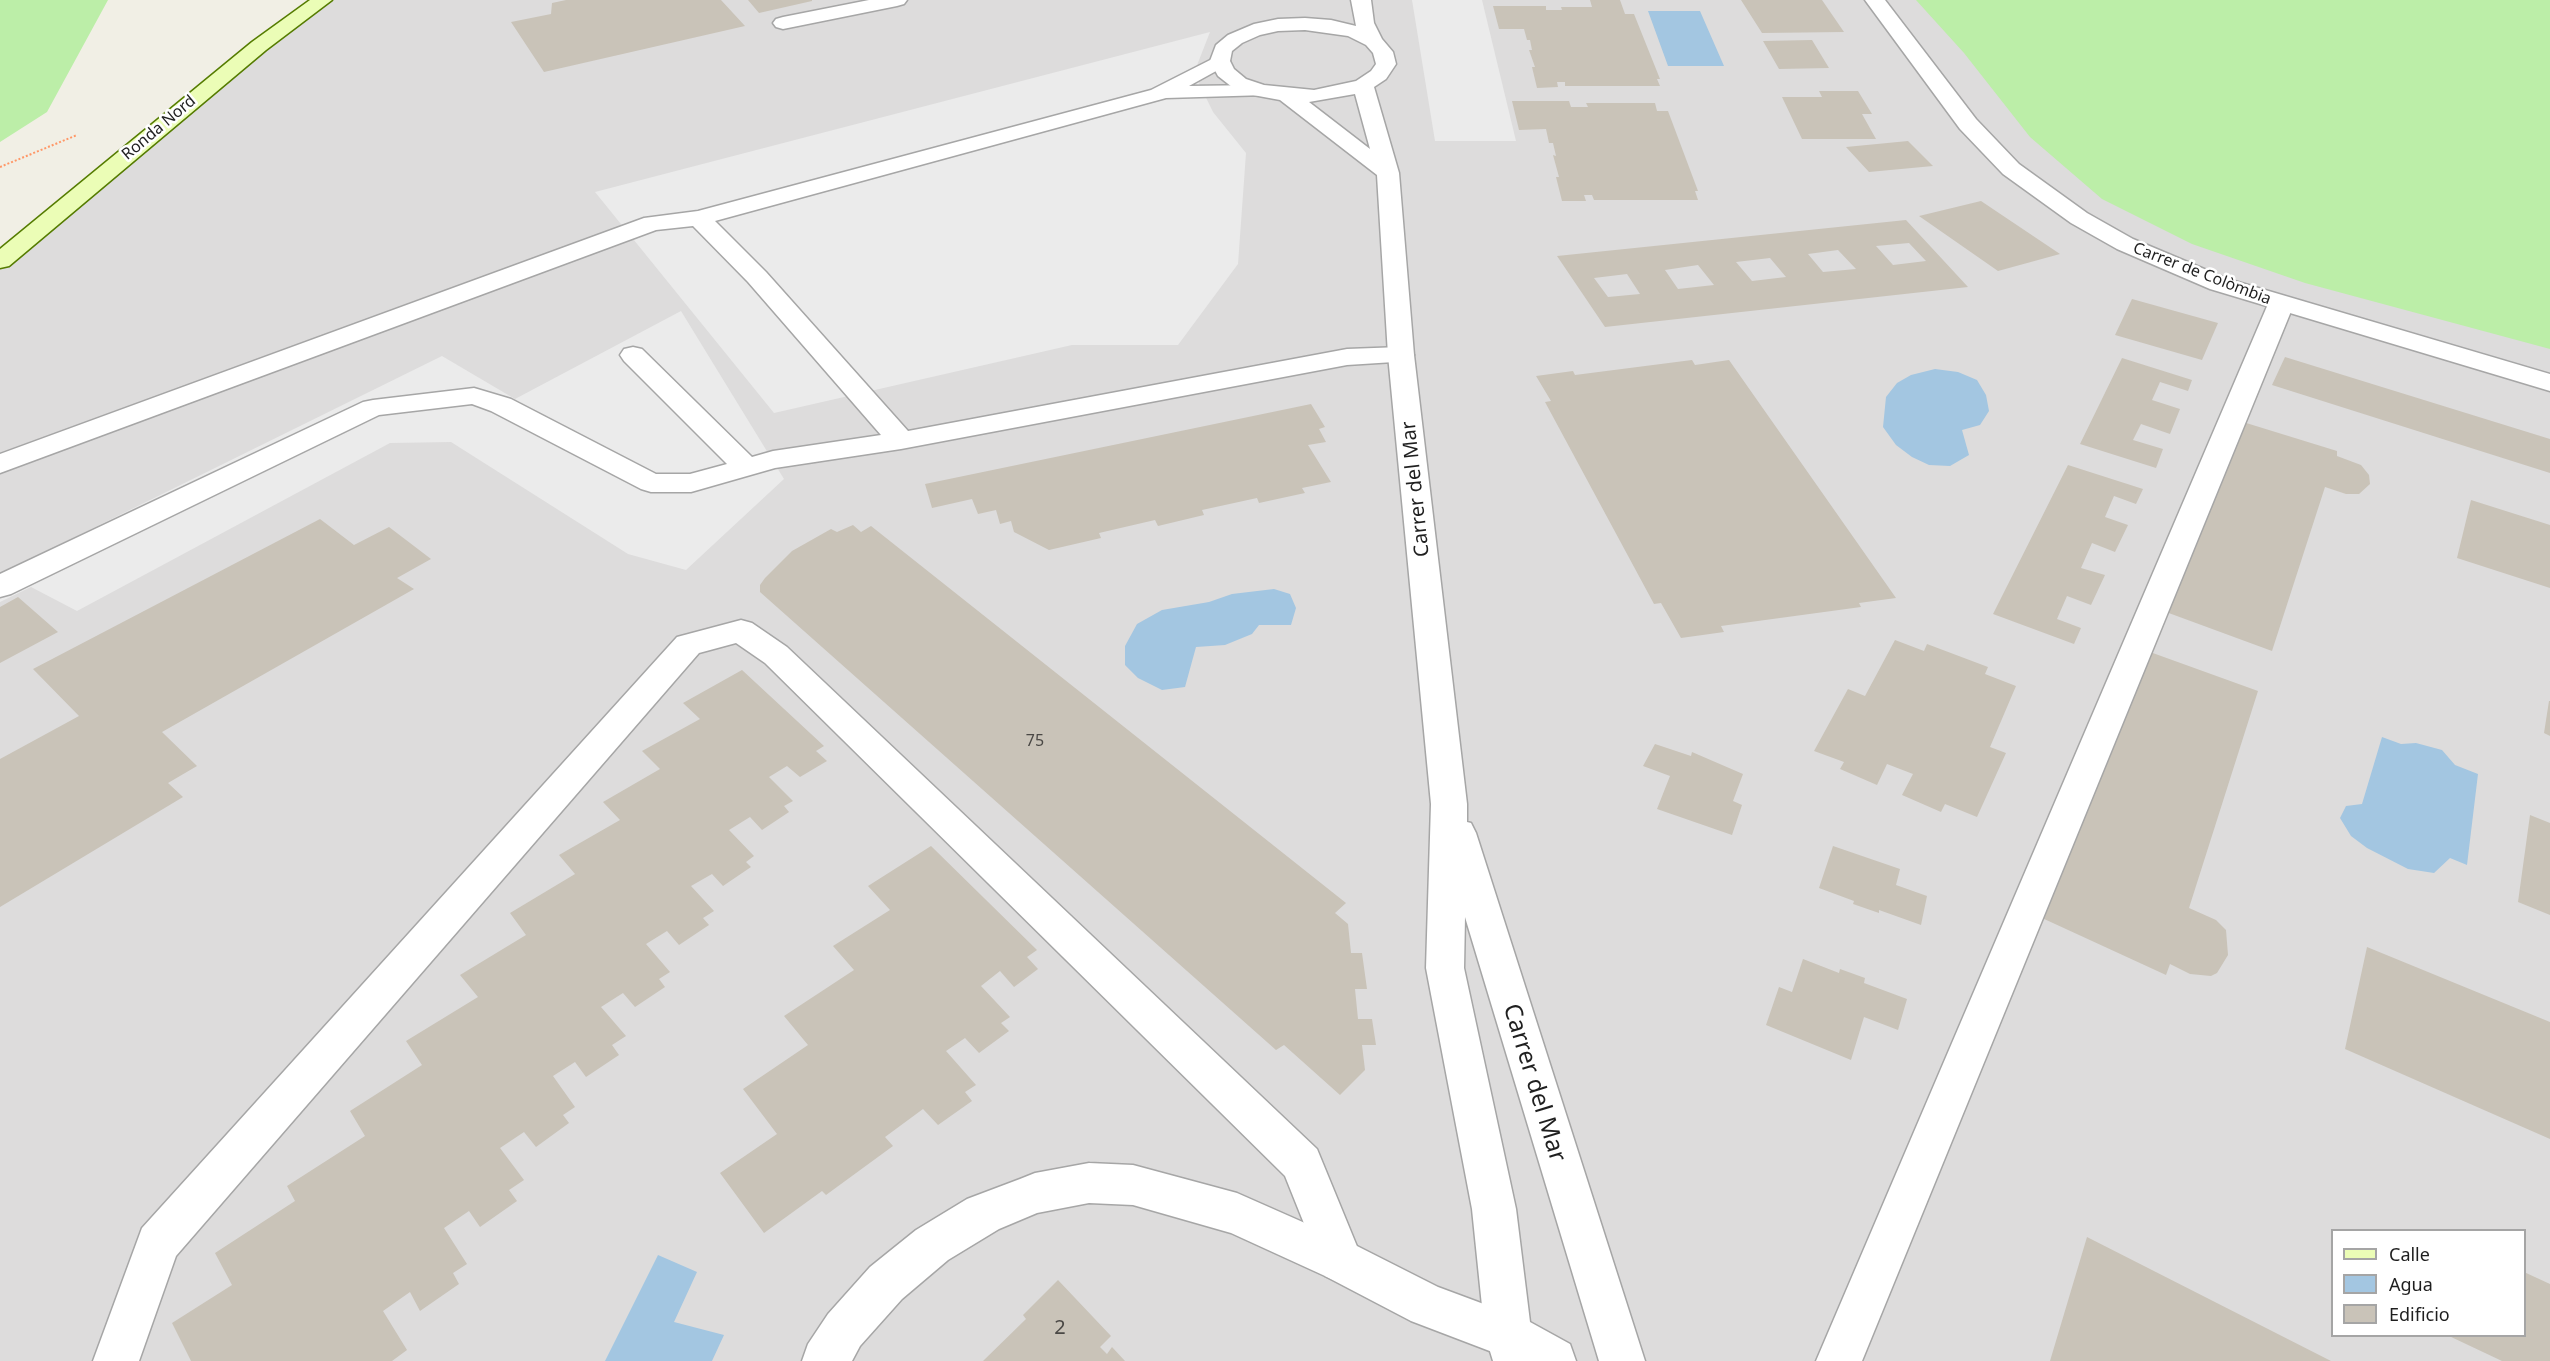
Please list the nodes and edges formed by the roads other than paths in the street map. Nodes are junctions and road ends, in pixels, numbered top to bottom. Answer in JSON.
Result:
{"nodes":[{"id":1,"x":322,"y":0,"type":"edge"},
{"id":2,"x":897,"y":0,"type":"edge"},
{"id":3,"x":1361,"y":0,"type":"edge"},
{"id":4,"x":1875,"y":0,"type":"edge"},
{"id":5,"x":1273,"y":7,"type":"dead end"},
{"id":6,"x":783,"y":23,"type":"dead end"},
{"id":7,"x":1254,"y":30,"type":"junction"},
{"id":8,"x":1373,"y":41,"type":"junction"},
{"id":9,"x":1220,"y":61,"type":"junction"},
{"id":10,"x":1363,"y":85,"type":"junction"},
{"id":11,"x":1260,"y":91,"type":"junction"},
{"id":12,"x":1158,"y":93,"type":"junction"},
{"id":13,"x":1286,"y":95,"type":"junction"},
{"id":14,"x":1388,"y":174,"type":"junction"},
{"id":15,"x":699,"y":218,"type":"junction"},
{"id":16,"x":0,"y":261,"type":"edge"},
{"id":17,"x":2281,"y":304,"type":"junction"},
{"id":18,"x":633,"y":355,"type":"dead end"},
{"id":19,"x":1401,"y":355,"type":"junction"},
{"id":20,"x":2550,"y":383,"type":"edge"},
{"id":21,"x":901,"y":441,"type":"junction"},
{"id":22,"x":0,"y":464,"type":"edge"},
{"id":23,"x":746,"y":467,"type":"junction"},
{"id":24,"x":0,"y":587,"type":"edge"},
{"id":25,"x":1449,"y":804,"type":"junction"},
{"id":26,"x":1341,"y":1262,"type":"junction"},
{"id":27,"x":1512,"y":1348,"type":"edge"},
{"id":28,"x":116,"y":1361,"type":"edge"},
{"id":29,"x":825,"y":1361,"type":"edge"},
{"id":30,"x":1553,"y":1361,"type":"edge"},
{"id":31,"x":1622,"y":1361,"type":"edge"},
{"id":32,"x":1839,"y":1361,"type":"edge"}],
"edges":[{"from":1,"to":16,"type":"main road","name":"Ronda Nord"},
{"from":2,"to":6,"type":"street"},
{"from":3,"to":8,"type":"street"},
{"from":4,"to":17,"type":"street","name":"Carrer de Colòmbia"},
{"from":5,"to":7,"type":"street"},
{"from":7,"to":8,"type":"street"},
{"from":7,"to":9,"type":"street"},
{"from":8,"to":10,"type":"street"},
{"from":9,"to":11,"type":"street"},
{"from":9,"to":12,"type":"street"},
{"from":10,"to":13,"type":"street"},
{"from":10,"to":14,"type":"street","name":"Carrer del Mar"},
{"from":11,"to":12,"type":"street"},
{"from":11,"to":13,"type":"street"},
{"from":12,"to":15,"type":"street"},
{"from":13,"to":14,"type":"street"},
{"from":14,"to":19,"type":"street","name":"Carrer del Mar"},
{"from":15,"to":21,"type":"street"},
{"from":15,"to":22,"type":"street"},
{"from":17,"to":20,"type":"street","name":"Carrer de Colòmbia"},
{"from":17,"to":32,"type":"street"},
{"from":18,"to":23,"type":"street"},
{"from":19,"to":21,"type":"street"},
{"from":19,"to":25,"type":"street","name":"Carrer del Mar"},
{"from":21,"to":23,"type":"street"},
{"from":23,"to":24,"type":"street"},
{"from":25,"to":27,"type":"street","name":"Carrer del Mar"},
{"from":25,"to":31,"type":"street","name":"Carrer del Mar"},
{"from":26,"to":27,"type":"street"},
{"from":26,"to":28,"type":"street"},
{"from":26,"to":29,"type":"street"},
{"from":27,"to":30,"type":"street"}]}
